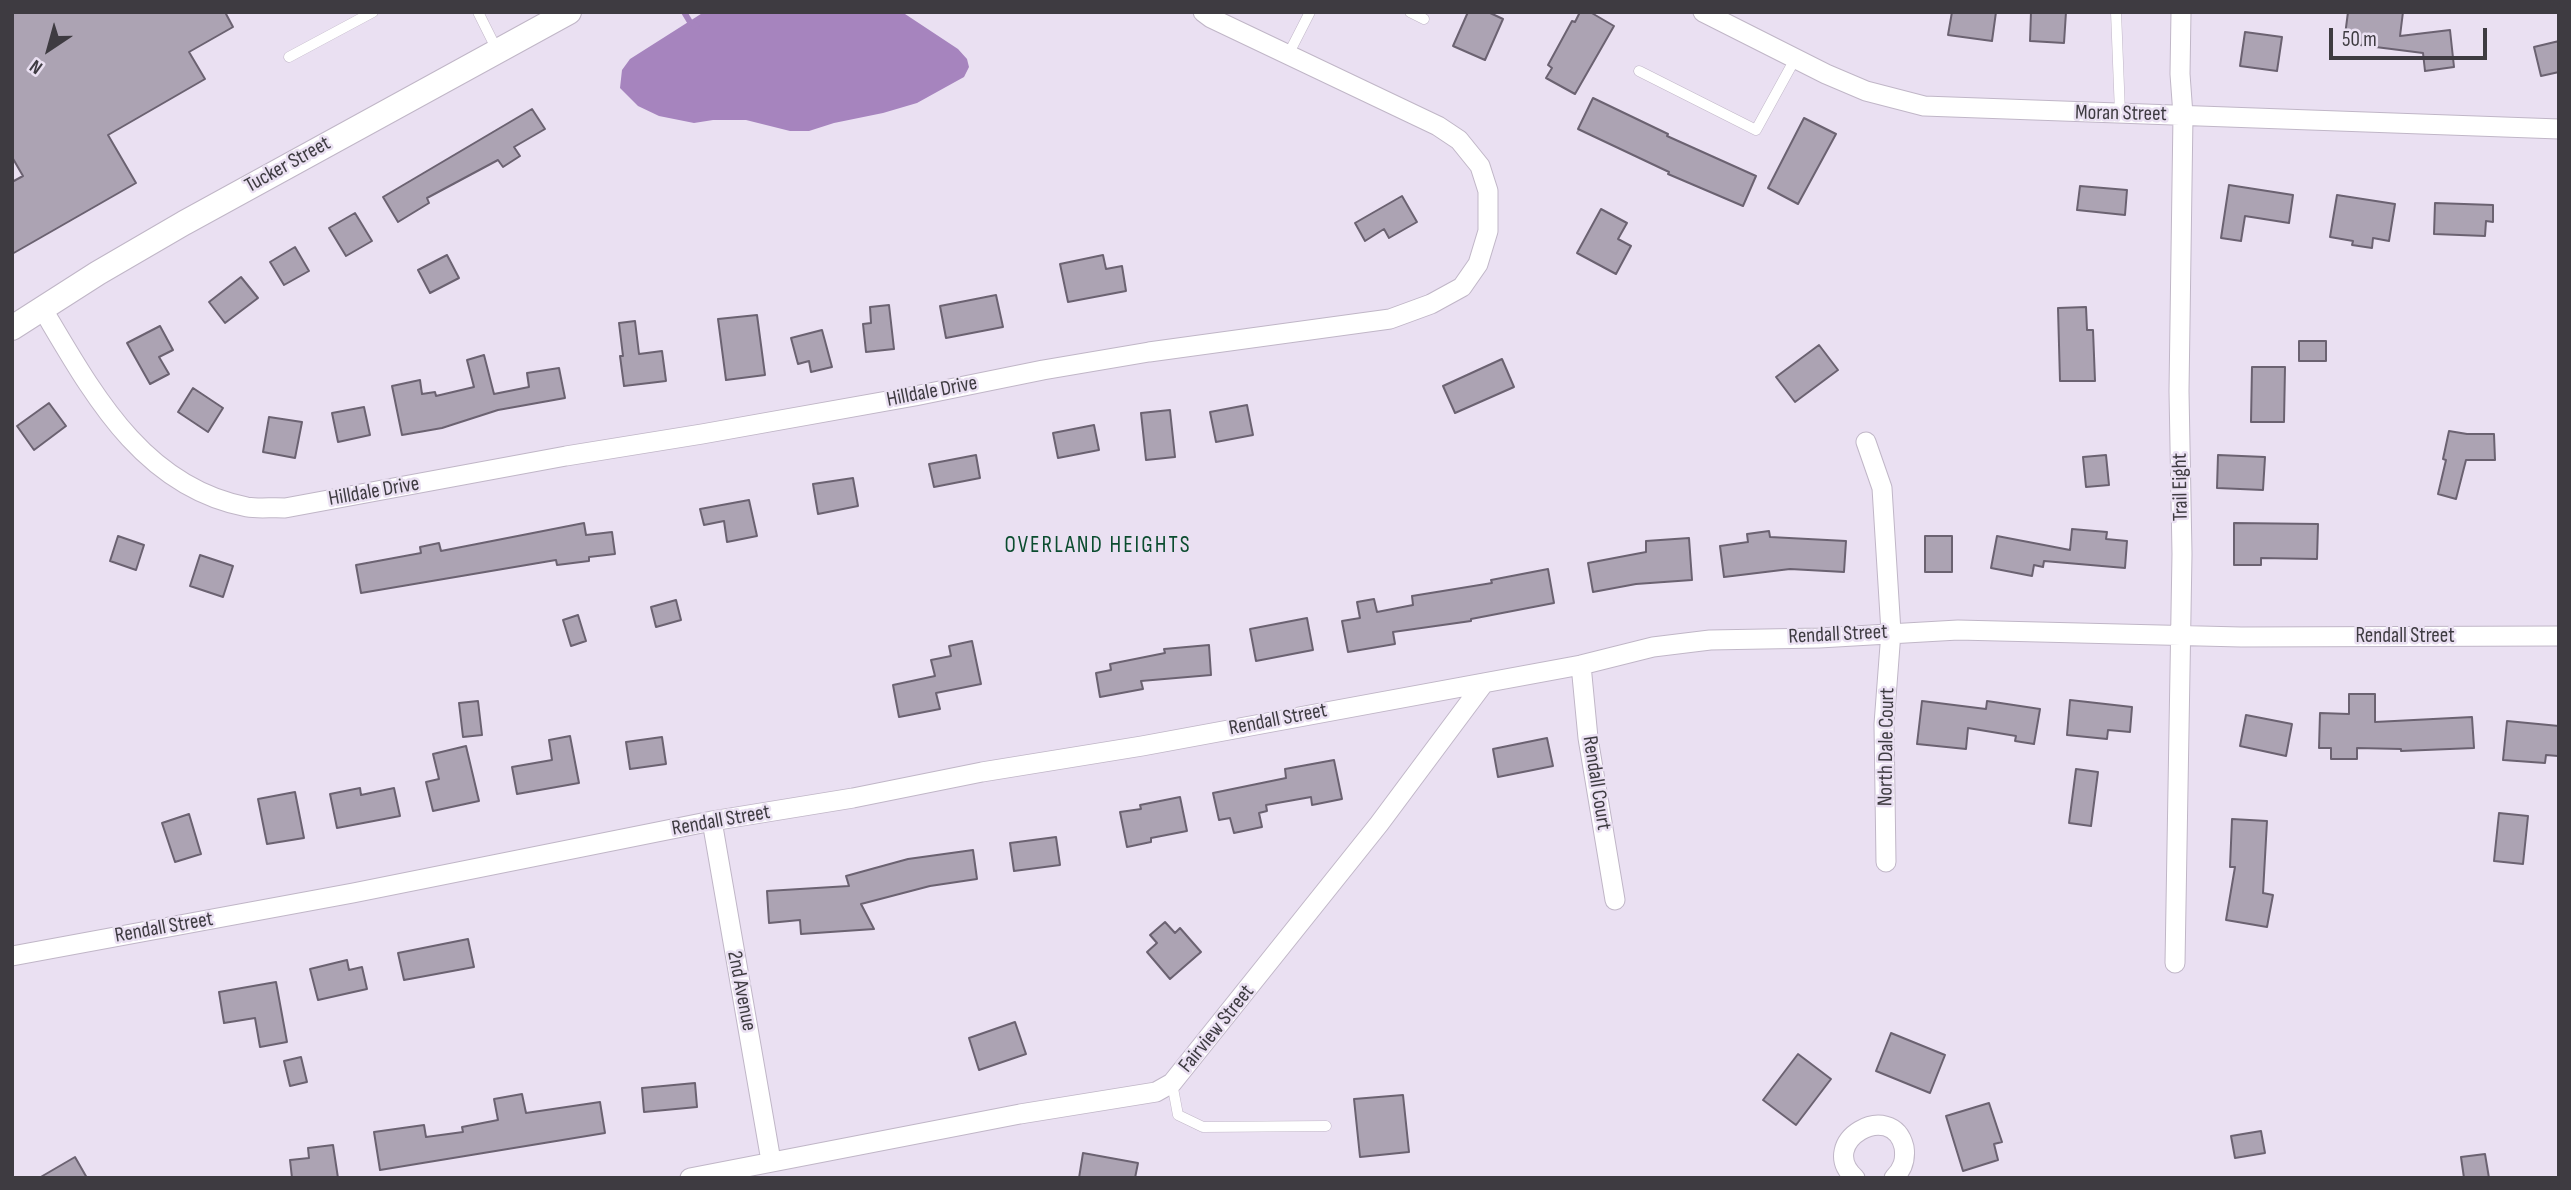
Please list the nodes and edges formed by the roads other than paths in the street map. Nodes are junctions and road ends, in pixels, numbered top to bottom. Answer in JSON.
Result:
{"nodes":[{"id":1,"x":373,"y":12,"type":"edge"},
{"id":2,"x":478,"y":12,"type":"edge"},
{"id":3,"x":569,"y":12,"type":"edge"},
{"id":4,"x":1203,"y":12,"type":"edge"},
{"id":5,"x":1310,"y":12,"type":"edge"},
{"id":6,"x":1410,"y":12,"type":"edge"},
{"id":7,"x":1703,"y":12,"type":"edge"},
{"id":8,"x":2116,"y":12,"type":"edge"},
{"id":9,"x":2181,"y":12,"type":"edge"},
{"id":10,"x":1424,"y":19,"type":"dead end"},
{"id":11,"x":497,"y":51,"type":"junction"},
{"id":12,"x":1288,"y":55,"type":"junction"},
{"id":13,"x":289,"y":57,"type":"dead end"},
{"id":14,"x":1795,"y":59,"type":"junction"},
{"id":15,"x":1639,"y":71,"type":"dead end"},
{"id":16,"x":2120,"y":114,"type":"junction"},
{"id":17,"x":2183,"y":115,"type":"junction"},
{"id":18,"x":2559,"y":129,"type":"edge"},
{"id":19,"x":42,"y":308,"type":"junction"},
{"id":20,"x":12,"y":328,"type":"edge"},
{"id":21,"x":1866,"y":442,"type":"dead end"},
{"id":22,"x":1891,"y":632,"type":"junction"},
{"id":23,"x":2179,"y":636,"type":"junction"},
{"id":24,"x":2559,"y":636,"type":"edge"},
{"id":25,"x":1581,"y":665,"type":"junction"},
{"id":26,"x":1483,"y":682,"type":"junction"},
{"id":27,"x":712,"y":821,"type":"junction"},
{"id":28,"x":1886,"y":862,"type":"dead end"},
{"id":29,"x":1615,"y":900,"type":"dead end"},
{"id":30,"x":12,"y":956,"type":"edge"},
{"id":31,"x":2175,"y":963,"type":"dead end"},
{"id":32,"x":1172,"y":1083,"type":"junction"},
{"id":33,"x":1326,"y":1126,"type":"dead end"},
{"id":34,"x":771,"y":1161,"type":"junction"},
{"id":35,"x":690,"y":1178,"type":"edge"},
{"id":36,"x":1856,"y":1178,"type":"edge"},
{"id":37,"x":1894,"y":1178,"type":"edge"}],
"edges":[{"from":1,"to":13,"type":"lane"},
{"from":2,"to":11,"type":"lane"},
{"from":3,"to":11,"type":"street","name":"Tucker Street"},
{"from":4,"to":12,"type":"street","name":"Hilldale Drive"},
{"from":5,"to":12,"type":"lane"},
{"from":6,"to":10,"type":"lane"},
{"from":7,"to":14,"type":"street","name":"Moran Street"},
{"from":8,"to":16,"type":"lane"},
{"from":9,"to":17,"type":"street","name":"Trail Eight"},
{"from":11,"to":19,"type":"street","name":"Tucker Street"},
{"from":12,"to":19,"type":"street","name":"Hilldale Drive"},
{"from":14,"to":15,"type":"lane"},
{"from":14,"to":16,"type":"street","name":"Moran Street"},
{"from":16,"to":17,"type":"street","name":"Moran Street"},
{"from":17,"to":18,"type":"street","name":"Moran Street"},
{"from":17,"to":23,"type":"street","name":"Trail Eight"},
{"from":19,"to":20,"type":"street","name":"Tucker Street"},
{"from":21,"to":22,"type":"street","name":"North Dale Court"},
{"from":22,"to":23,"type":"street","name":"Rendall Street"},
{"from":22,"to":25,"type":"street","name":"Rendall Street"},
{"from":22,"to":28,"type":"street","name":"North Dale Court"},
{"from":23,"to":24,"type":"street","name":"Rendall Street"},
{"from":23,"to":31,"type":"street","name":"Trail Eight"},
{"from":25,"to":26,"type":"street","name":"Rendall Street"},
{"from":25,"to":29,"type":"street","name":"Rendall Court"},
{"from":26,"to":27,"type":"street","name":"Rendall Street"},
{"from":26,"to":32,"type":"street","name":"Fairview Street"},
{"from":27,"to":30,"type":"street","name":"Rendall Street"},
{"from":27,"to":34,"type":"street","name":"2nd Avenue"},
{"from":32,"to":33,"type":"lane"},
{"from":32,"to":34,"type":"street","name":"Fairview Street"},
{"from":34,"to":35,"type":"street","name":"Fairview Street"},
{"from":36,"to":37,"type":"street"}]}
